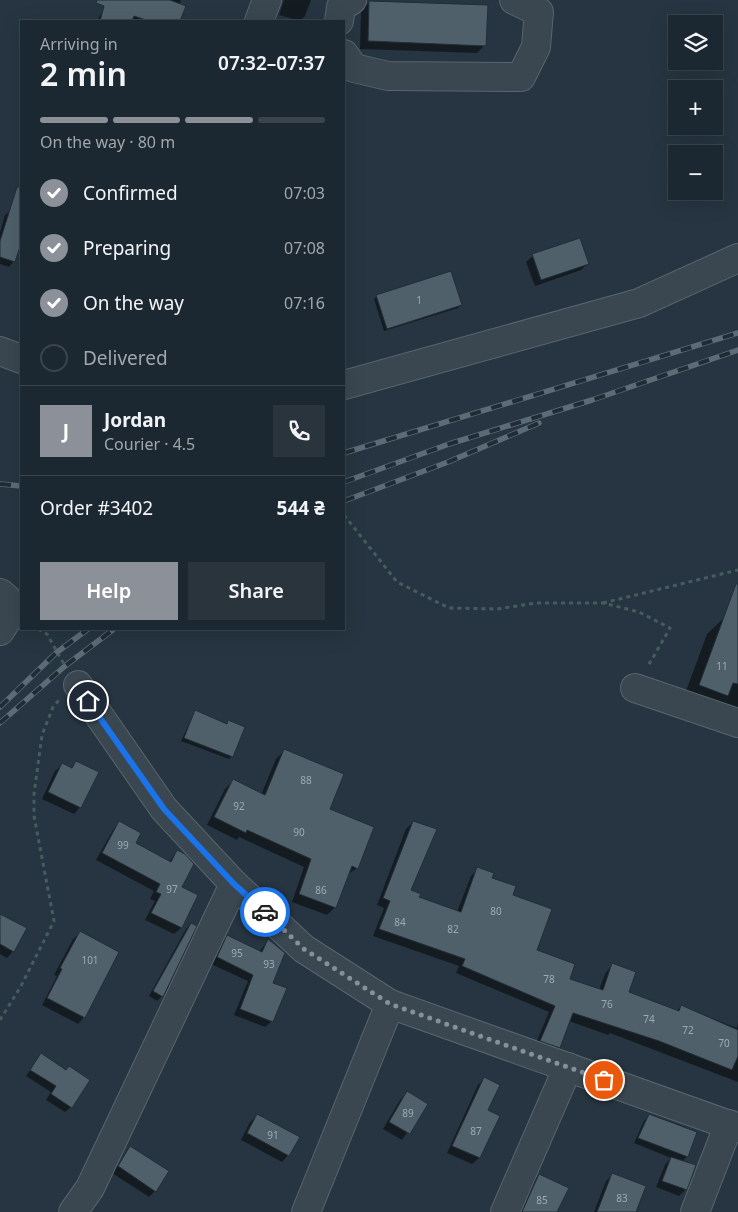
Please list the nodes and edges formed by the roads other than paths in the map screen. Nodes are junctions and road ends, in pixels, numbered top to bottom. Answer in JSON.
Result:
{"nodes":[{"id":1,"x":267,"y":0,"type":"edge"},
{"id":2,"x":352,"y":0,"type":"edge"},
{"id":3,"x":514,"y":0,"type":"edge"},
{"id":4,"x":259,"y":20,"type":"edge"},
{"id":5,"x":340,"y":20,"type":"edge"},
{"id":6,"x":345,"y":55,"type":"edge"},
{"id":7,"x":738,"y":258,"type":"edge"},
{"id":8,"x":0,"y":351,"type":"edge"},
{"id":9,"x":20,"y":359,"type":"edge"},
{"id":10,"x":345,"y":385,"type":"edge"},
{"id":11,"x":0,"y":593,"type":"edge"},
{"id":12,"x":0,"y":631,"type":"edge"},
{"id":13,"x":76,"y":682,"type":"road end"},
{"id":14,"x":635,"y":688,"type":"road end"},
{"id":15,"x":738,"y":723,"type":"edge"},
{"id":16,"x":234,"y":884,"type":"junction"},
{"id":17,"x":390,"y":1004,"type":"junction"},
{"id":18,"x":568,"y":1067,"type":"junction"},
{"id":19,"x":733,"y":1126,"type":"edge"},
{"id":20,"x":73,"y":1212,"type":"edge"},
{"id":21,"x":306,"y":1212,"type":"edge"},
{"id":22,"x":505,"y":1212,"type":"edge"},
{"id":23,"x":695,"y":1212,"type":"edge"}],
"edges":[{"from":1,"to":4,"type":"street"},
{"from":2,"to":5,"type":"street"},
{"from":3,"to":6,"type":"street"},
{"from":7,"to":10,"type":"street"},
{"from":8,"to":9,"type":"street"},
{"from":11,"to":12,"type":"street"},
{"from":13,"to":16,"type":"street"},
{"from":14,"to":15,"type":"street"},
{"from":16,"to":17,"type":"street"},
{"from":16,"to":20,"type":"street"},
{"from":17,"to":18,"type":"street"},
{"from":17,"to":21,"type":"street"},
{"from":18,"to":19,"type":"street"},
{"from":18,"to":22,"type":"street"},
{"from":19,"to":23,"type":"street"}]}
